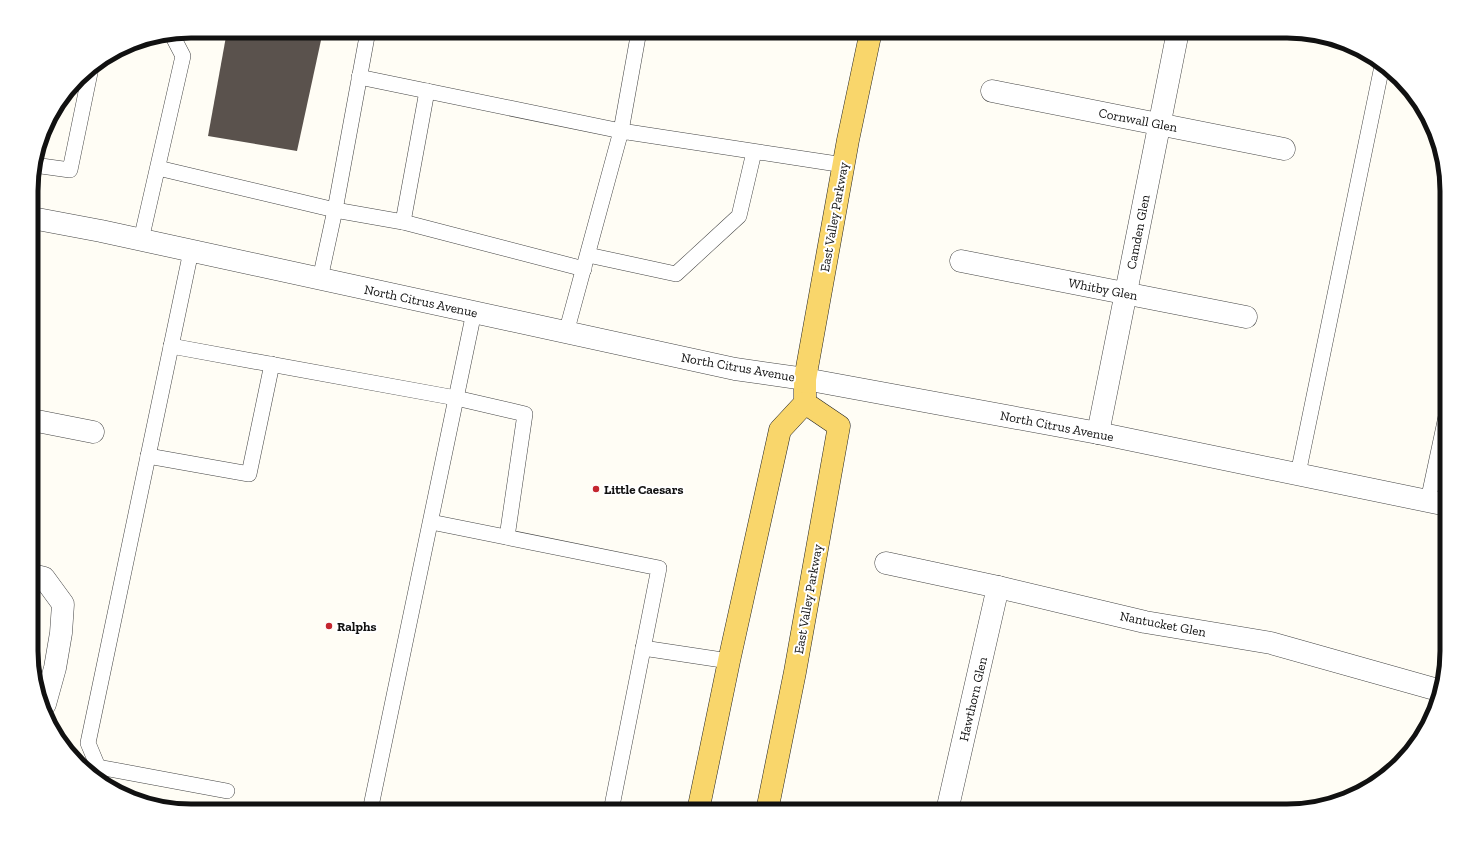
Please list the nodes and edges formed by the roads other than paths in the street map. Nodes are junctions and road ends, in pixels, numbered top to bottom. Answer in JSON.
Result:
{"nodes":[{"id":1,"x":367,"y":38,"type":"edge"},
{"id":2,"x":638,"y":38,"type":"edge"},
{"id":3,"x":870,"y":38,"type":"edge"},
{"id":4,"x":1177,"y":38,"type":"edge"},
{"id":5,"x":174,"y":39,"type":"edge"},
{"id":6,"x":1381,"y":71,"type":"edge"},
{"id":7,"x":89,"y":77,"type":"edge"},
{"id":8,"x":359,"y":77,"type":"junction"},
{"id":9,"x":427,"y":91,"type":"junction"},
{"id":10,"x":992,"y":91,"type":"dead end"},
{"id":11,"x":1160,"y":124,"type":"junction"},
{"id":12,"x":621,"y":131,"type":"junction"},
{"id":13,"x":1284,"y":149,"type":"dead end"},
{"id":14,"x":754,"y":152,"type":"junction"},
{"id":15,"x":40,"y":166,"type":"edge"},
{"id":16,"x":844,"y":166,"type":"junction"},
{"id":17,"x":158,"y":168,"type":"junction"},
{"id":18,"x":336,"y":210,"type":"junction"},
{"id":19,"x":38,"y":219,"type":"edge"},
{"id":20,"x":403,"y":222,"type":"junction"},
{"id":21,"x":141,"y":240,"type":"junction"},
{"id":22,"x":191,"y":251,"type":"junction"},
{"id":23,"x":961,"y":261,"type":"dead end"},
{"id":24,"x":586,"y":262,"type":"junction"},
{"id":25,"x":320,"y":279,"type":"junction"},
{"id":26,"x":1126,"y":294,"type":"junction"},
{"id":27,"x":474,"y":312,"type":"junction"},
{"id":28,"x":1246,"y":317,"type":"dead end"},
{"id":29,"x":566,"y":333,"type":"junction"},
{"id":30,"x":171,"y":346,"type":"junction"},
{"id":31,"x":272,"y":364,"type":"junction"},
{"id":32,"x":805,"y":379,"type":"junction"},
{"id":33,"x":456,"y":398,"type":"junction"},
{"id":34,"x":805,"y":403,"type":"junction"},
{"id":35,"x":38,"y":421,"type":"edge"},
{"id":36,"x":93,"y":432,"type":"dead end"},
{"id":37,"x":1098,"y":433,"type":"junction"},
{"id":38,"x":148,"y":456,"type":"junction"},
{"id":39,"x":1298,"y":474,"type":"junction"},
{"id":40,"x":1440,"y":482,"type":"edge"},
{"id":41,"x":1438,"y":502,"type":"edge"},
{"id":42,"x":431,"y":522,"type":"junction"},
{"id":43,"x":507,"y":537,"type":"junction"},
{"id":44,"x":886,"y":563,"type":"dead end"},
{"id":45,"x":38,"y":576,"type":"edge"},
{"id":46,"x":998,"y":587,"type":"junction"},
{"id":47,"x":643,"y":648,"type":"junction"},
{"id":48,"x":729,"y":661,"type":"junction"},
{"id":49,"x":1435,"y":689,"type":"edge"},
{"id":50,"x":46,"y":699,"type":"edge"},
{"id":51,"x":97,"y":771,"type":"edge"},
{"id":52,"x":227,"y":791,"type":"dead end"},
{"id":53,"x":371,"y":804,"type":"edge"},
{"id":54,"x":612,"y":804,"type":"edge"},
{"id":55,"x":699,"y":804,"type":"edge"},
{"id":56,"x":768,"y":804,"type":"edge"},
{"id":57,"x":949,"y":804,"type":"edge"}],
"edges":[{"from":1,"to":8,"type":"lane"},
{"from":2,"to":12,"type":"lane"},
{"from":3,"to":16,"type":"main road","name":"East Valley Parkway"},
{"from":4,"to":11,"type":"street","name":"Camden Glen"},
{"from":5,"to":17,"type":"lane"},
{"from":6,"to":39,"type":"lane"},
{"from":7,"to":15,"type":"lane"},
{"from":8,"to":9,"type":"lane"},
{"from":8,"to":18,"type":"lane"},
{"from":9,"to":12,"type":"lane"},
{"from":9,"to":20,"type":"lane"},
{"from":10,"to":11,"type":"street","name":"Cornwall Glen"},
{"from":11,"to":13,"type":"street","name":"Cornwall Glen"},
{"from":11,"to":26,"type":"street","name":"Camden Glen"},
{"from":12,"to":14,"type":"lane"},
{"from":12,"to":24,"type":"lane"},
{"from":14,"to":16,"type":"lane"},
{"from":14,"to":24,"type":"lane"},
{"from":16,"to":32,"type":"main road","name":"East Valley Parkway"},
{"from":17,"to":18,"type":"lane"},
{"from":17,"to":21,"type":"lane"},
{"from":18,"to":20,"type":"lane"},
{"from":18,"to":25,"type":"lane"},
{"from":19,"to":21,"type":"street","name":"North Citrus Avenue"},
{"from":20,"to":24,"type":"lane"},
{"from":21,"to":22,"type":"street","name":"North Citrus Avenue"},
{"from":22,"to":25,"type":"street","name":"North Citrus Avenue"},
{"from":22,"to":30,"type":"lane"},
{"from":23,"to":26,"type":"street","name":"Whitby Glen"},
{"from":24,"to":29,"type":"lane"},
{"from":25,"to":27,"type":"street","name":"North Citrus Avenue"},
{"from":26,"to":28,"type":"street","name":"Whitby Glen"},
{"from":26,"to":37,"type":"street","name":"Camden Glen"},
{"from":27,"to":29,"type":"street","name":"North Citrus Avenue"},
{"from":27,"to":33,"type":"lane"},
{"from":29,"to":32,"type":"street","name":"North Citrus Avenue"},
{"from":30,"to":31,"type":"lane"},
{"from":30,"to":38,"type":"lane"},
{"from":31,"to":33,"type":"lane"},
{"from":31,"to":38,"type":"lane"},
{"from":32,"to":34,"type":"main road","name":"East Valley Parkway"},
{"from":32,"to":37,"type":"street","name":"North Citrus Avenue"},
{"from":33,"to":42,"type":"lane"},
{"from":33,"to":43,"type":"lane"},
{"from":34,"to":48,"type":"main road"},
{"from":34,"to":56,"type":"main road","name":"East Valley Parkway"},
{"from":35,"to":36,"type":"street"},
{"from":37,"to":39,"type":"street","name":"North Citrus Avenue"},
{"from":38,"to":51,"type":"lane"},
{"from":39,"to":41,"type":"street","name":"North Citrus Avenue"},
{"from":40,"to":41,"type":"lane"},
{"from":42,"to":43,"type":"lane"},
{"from":42,"to":53,"type":"lane"},
{"from":43,"to":47,"type":"lane"},
{"from":44,"to":46,"type":"street","name":"Nantucket Glen"},
{"from":45,"to":50,"type":"street"},
{"from":46,"to":49,"type":"street","name":"Nantucket Glen"},
{"from":46,"to":57,"type":"street","name":"Hawthorn Glen"},
{"from":47,"to":48,"type":"lane"},
{"from":47,"to":54,"type":"lane"},
{"from":48,"to":55,"type":"main road"},
{"from":51,"to":52,"type":"lane"}]}
